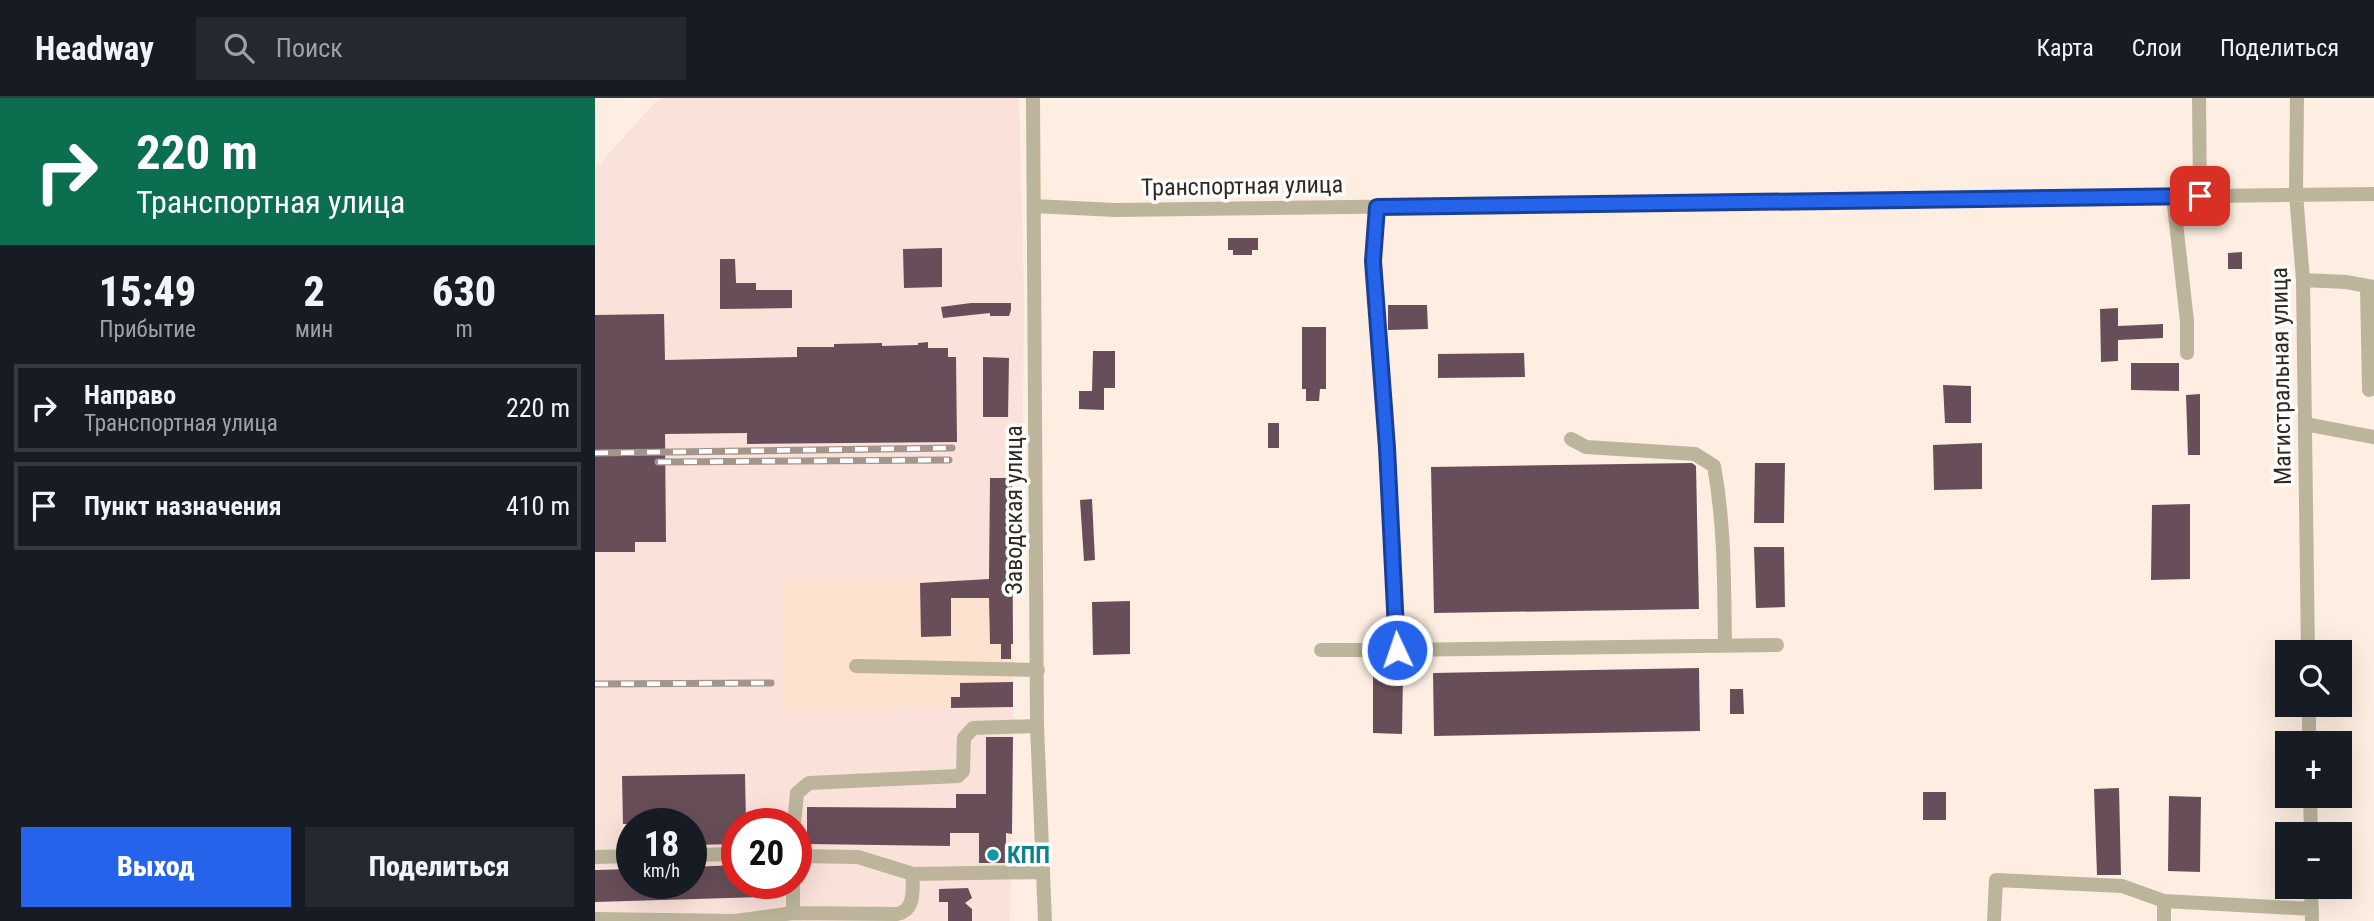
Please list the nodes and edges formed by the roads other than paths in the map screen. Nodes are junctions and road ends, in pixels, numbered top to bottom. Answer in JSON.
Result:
{"nodes":[{"id":1,"x":1033,"y":98,"type":"edge"},
{"id":2,"x":2199,"y":98,"type":"edge"},
{"id":3,"x":2297,"y":98,"type":"edge"},
{"id":4,"x":2297,"y":194,"type":"junction"},
{"id":5,"x":2374,"y":194,"type":"edge"},
{"id":6,"x":2173,"y":196,"type":"junction"},
{"id":7,"x":2200,"y":196,"type":"junction"},
{"id":8,"x":1034,"y":206,"type":"junction"},
{"id":9,"x":1377,"y":207,"type":"junction"},
{"id":10,"x":2303,"y":281,"type":"junction"},
{"id":11,"x":2370,"y":287,"type":"edge"},
{"id":12,"x":2187,"y":354,"type":"dead end"},
{"id":13,"x":2369,"y":390,"type":"dead end"},
{"id":14,"x":2305,"y":424,"type":"junction"},
{"id":15,"x":2374,"y":437,"type":"edge"},
{"id":16,"x":1571,"y":439,"type":"dead end"},
{"id":17,"x":2308,"y":640,"type":"edge"},
{"id":18,"x":1777,"y":645,"type":"dead end"},
{"id":19,"x":1725,"y":646,"type":"junction"},
{"id":20,"x":1321,"y":650,"type":"dead end"},
{"id":21,"x":1397,"y":650,"type":"junction"},
{"id":22,"x":856,"y":666,"type":"dead end"},
{"id":23,"x":1038,"y":670,"type":"junction"},
{"id":24,"x":1037,"y":726,"type":"junction"},
{"id":25,"x":795,"y":808,"type":"edge"},
{"id":26,"x":616,"y":856,"type":"edge"},
{"id":27,"x":812,"y":856,"type":"edge"},
{"id":28,"x":595,"y":857,"type":"edge"},
{"id":29,"x":1042,"y":872,"type":"junction"},
{"id":30,"x":913,"y":874,"type":"junction"},
{"id":31,"x":793,"y":899,"type":"edge"},
{"id":32,"x":2164,"y":901,"type":"junction"},
{"id":33,"x":793,"y":913,"type":"junction"},
{"id":34,"x":2312,"y":915,"type":"edge"},
{"id":35,"x":595,"y":919,"type":"edge"},
{"id":36,"x":1045,"y":921,"type":"edge"},
{"id":37,"x":1994,"y":921,"type":"edge"},
{"id":38,"x":2164,"y":921,"type":"edge"}],
"edges":[{"from":1,"to":8,"type":"street","name":"Заводская улица"},
{"from":2,"to":7,"type":"street"},
{"from":3,"to":4,"type":"street","name":"Магистральная улица"},
{"from":4,"to":5,"type":"street","name":"Транспортная улица"},
{"from":4,"to":7,"type":"street","name":"Транспортная улица"},
{"from":4,"to":10,"type":"street","name":"Магистральная улица"},
{"from":6,"to":7,"type":"street","name":"Транспортная улица"},
{"from":6,"to":9,"type":"street","name":"Транспортная улица"},
{"from":6,"to":12,"type":"street"},
{"from":8,"to":9,"type":"street","name":"Транспортная улица"},
{"from":8,"to":23,"type":"street","name":"Заводская улица"},
{"from":9,"to":21,"type":"street"},
{"from":10,"to":11,"type":"street"},
{"from":10,"to":14,"type":"street","name":"Магистральная улица"},
{"from":11,"to":13,"type":"street"},
{"from":14,"to":15,"type":"street"},
{"from":14,"to":17,"type":"street","name":"Магистральная улица"},
{"from":16,"to":19,"type":"street"},
{"from":18,"to":19,"type":"street"},
{"from":19,"to":21,"type":"street"},
{"from":20,"to":21,"type":"street"},
{"from":22,"to":23,"type":"street"},
{"from":23,"to":24,"type":"street","name":"Заводская улица"},
{"from":24,"to":25,"type":"street"},
{"from":24,"to":29,"type":"street","name":"Заводская улица"},
{"from":26,"to":28,"type":"street"},
{"from":27,"to":30,"type":"street"},
{"from":29,"to":30,"type":"street"},
{"from":29,"to":36,"type":"street","name":"Заводская улица"},
{"from":30,"to":33,"type":"street"},
{"from":31,"to":33,"type":"street"},
{"from":32,"to":34,"type":"street"},
{"from":32,"to":37,"type":"street"},
{"from":32,"to":38,"type":"street"},
{"from":33,"to":35,"type":"street"}]}
